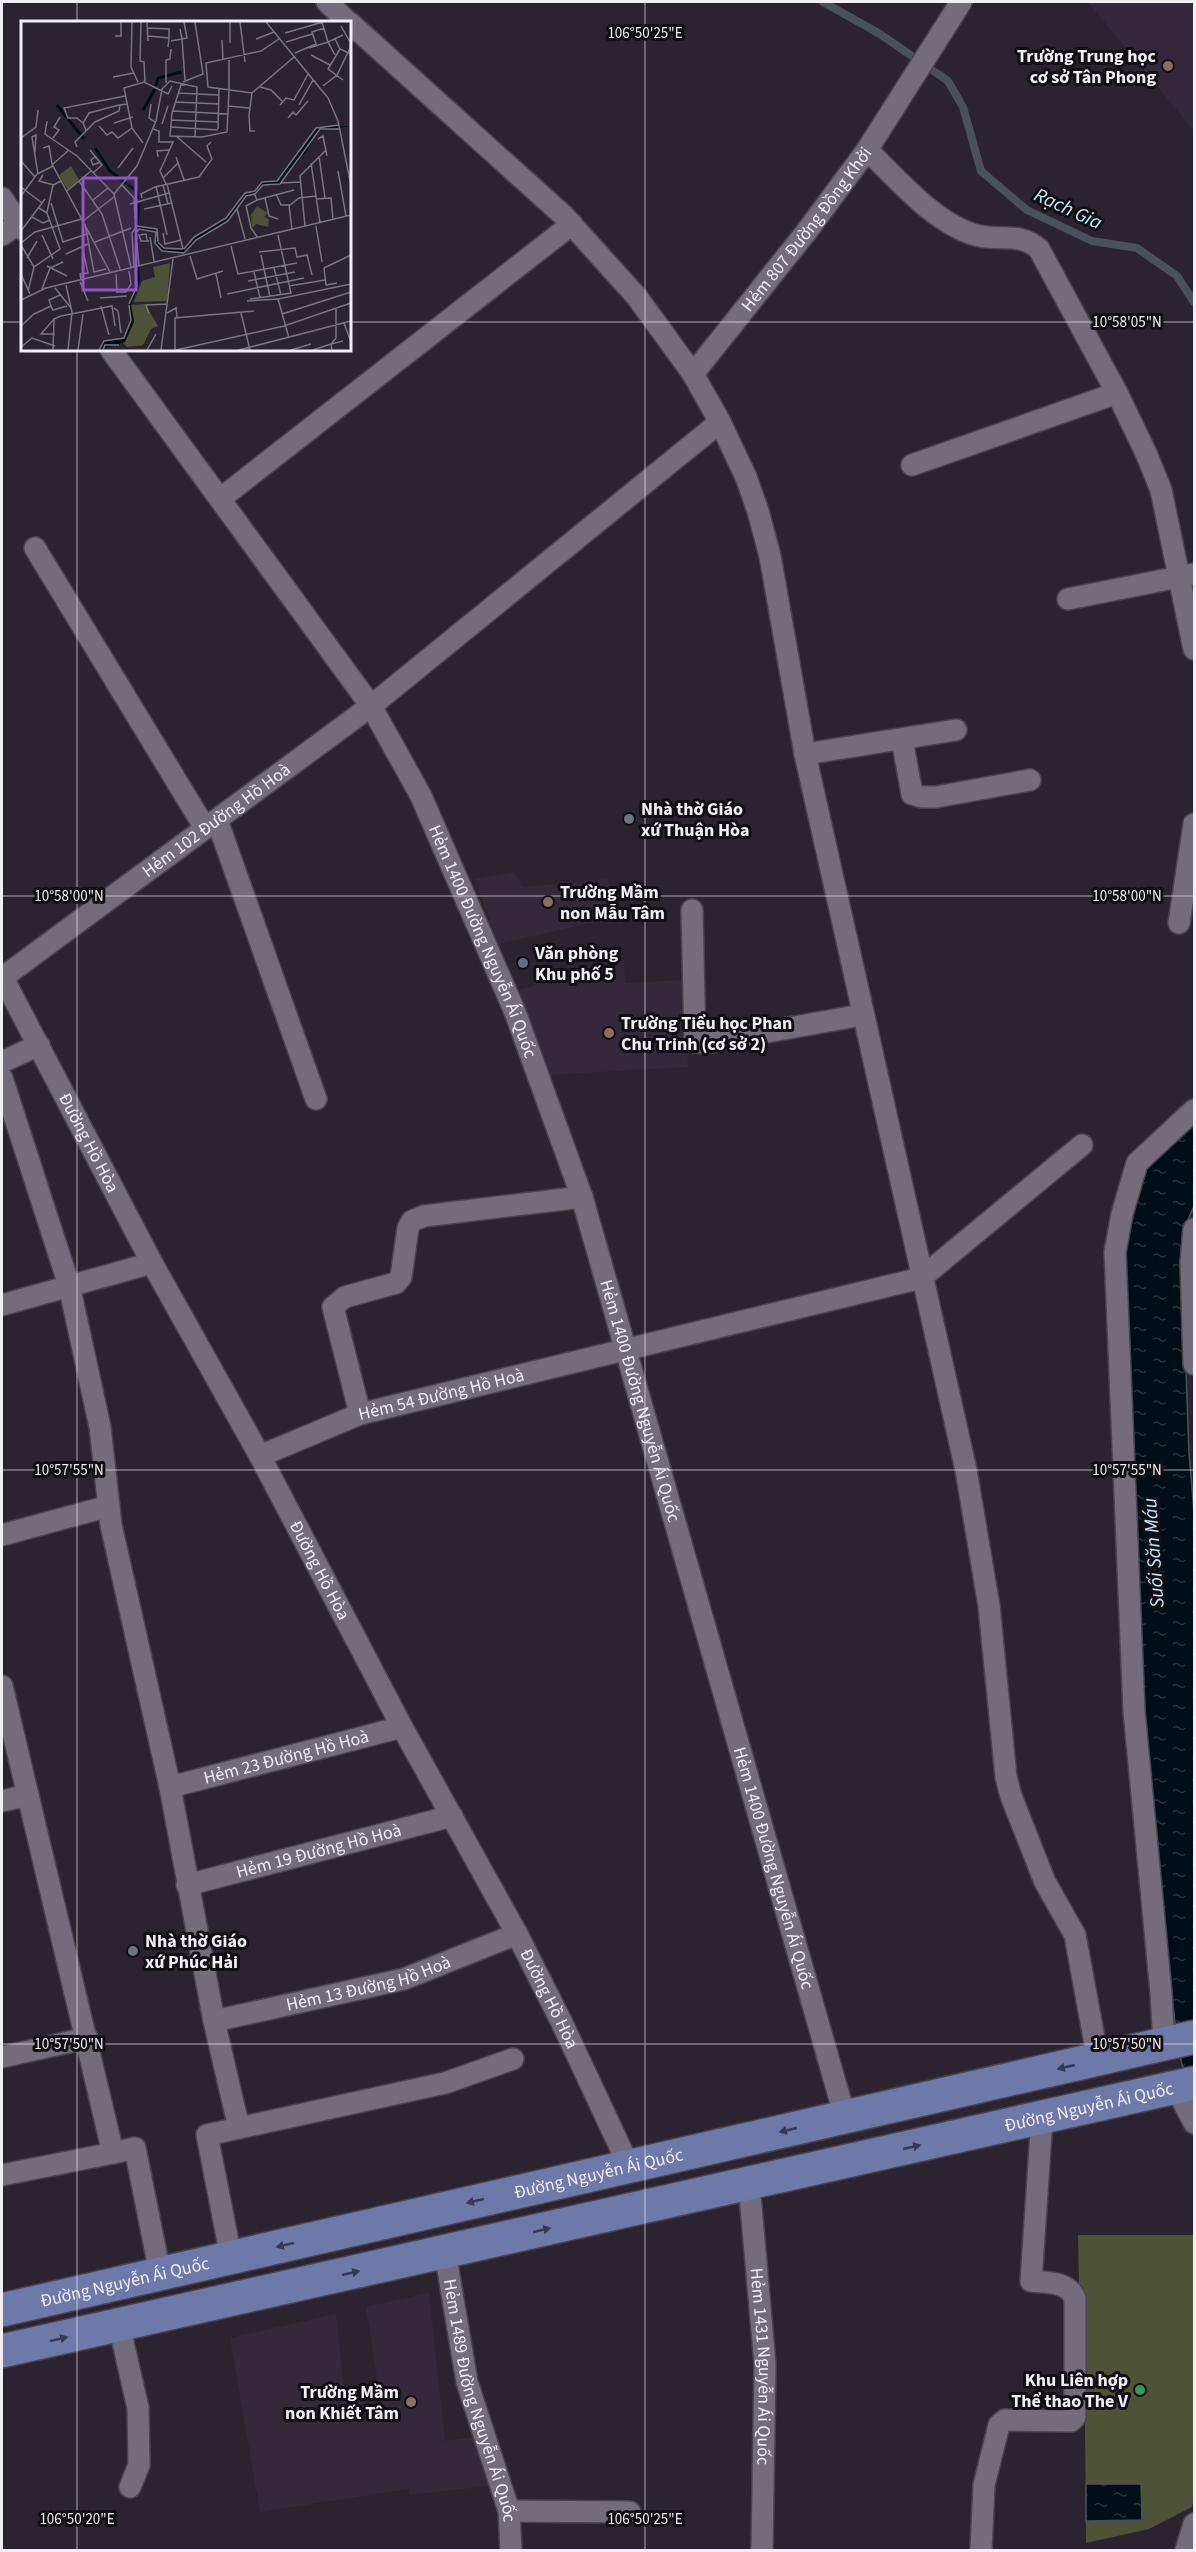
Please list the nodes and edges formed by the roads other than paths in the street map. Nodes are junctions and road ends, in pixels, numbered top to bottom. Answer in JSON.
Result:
{"nodes":[{"id":1,"x":327,"y":2,"type":"edge"},
{"id":2,"x":961,"y":2,"type":"edge"},
{"id":3,"x":347,"y":21,"type":"edge"},
{"id":4,"x":351,"y":25,"type":"edge"},
{"id":5,"x":867,"y":150,"type":"junction"},
{"id":6,"x":2,"y":198,"type":"edge"},
{"id":7,"x":572,"y":224,"type":"junction"},
{"id":8,"x":14,"y":229,"type":"edge"},
{"id":9,"x":112,"y":351,"type":"edge"},
{"id":10,"x":693,"y":374,"type":"junction"},
{"id":11,"x":1117,"y":393,"type":"junction"},
{"id":12,"x":720,"y":422,"type":"junction"},
{"id":13,"x":912,"y":465,"type":"dead end"},
{"id":14,"x":220,"y":499,"type":"junction"},
{"id":15,"x":35,"y":548,"type":"dead end"},
{"id":16,"x":1187,"y":576,"type":"edge"},
{"id":17,"x":1068,"y":599,"type":"dead end"},
{"id":18,"x":1194,"y":649,"type":"edge"},
{"id":19,"x":371,"y":706,"type":"junction"},
{"id":20,"x":956,"y":730,"type":"dead end"},
{"id":21,"x":902,"y":740,"type":"junction"},
{"id":22,"x":805,"y":754,"type":"junction"},
{"id":23,"x":1030,"y":780,"type":"dead end"},
{"id":24,"x":211,"y":824,"type":"junction"},
{"id":25,"x":1194,"y":824,"type":"edge"},
{"id":26,"x":692,"y":910,"type":"dead end"},
{"id":27,"x":1179,"y":923,"type":"dead end"},
{"id":28,"x":2,"y":977,"type":"edge"},
{"id":29,"x":862,"y":1015,"type":"junction"},
{"id":30,"x":39,"y":1045,"type":"junction"},
{"id":31,"x":2,"y":1062,"type":"edge"},
{"id":32,"x":2,"y":1078,"type":"edge"},
{"id":33,"x":316,"y":1099,"type":"dead end"},
{"id":34,"x":1194,"y":1110,"type":"edge"},
{"id":35,"x":1082,"y":1145,"type":"dead end"},
{"id":36,"x":582,"y":1197,"type":"junction"},
{"id":37,"x":1194,"y":1229,"type":"edge"},
{"id":38,"x":152,"y":1263,"type":"junction"},
{"id":39,"x":921,"y":1278,"type":"junction"},
{"id":40,"x":69,"y":1285,"type":"junction"},
{"id":41,"x":2,"y":1305,"type":"edge"},
{"id":42,"x":627,"y":1350,"type":"junction"},
{"id":43,"x":1194,"y":1364,"type":"edge"},
{"id":44,"x":360,"y":1414,"type":"junction"},
{"id":45,"x":260,"y":1456,"type":"junction"},
{"id":46,"x":109,"y":1506,"type":"junction"},
{"id":47,"x":2,"y":1535,"type":"edge"},
{"id":48,"x":2,"y":1686,"type":"edge"},
{"id":49,"x":402,"y":1727,"type":"junction"},
{"id":50,"x":7,"y":1729,"type":"edge"},
{"id":51,"x":170,"y":1787,"type":"junction"},
{"id":52,"x":28,"y":1795,"type":"junction"},
{"id":53,"x":2,"y":1801,"type":"edge"},
{"id":54,"x":452,"y":1816,"type":"junction"},
{"id":55,"x":187,"y":1885,"type":"junction"},
{"id":56,"x":517,"y":1934,"type":"junction"},
{"id":57,"x":214,"y":2020,"type":"junction"},
{"id":58,"x":87,"y":2038,"type":"junction"},
{"id":59,"x":1179,"y":2041,"type":"edge"},
{"id":60,"x":2,"y":2057,"type":"edge"},
{"id":61,"x":513,"y":2059,"type":"dead end"},
{"id":62,"x":1098,"y":2060,"type":"junction"},
{"id":63,"x":1185,"y":2086,"type":"edge"},
{"id":64,"x":845,"y":2117,"type":"junction"},
{"id":65,"x":1042,"y":2118,"type":"junction"},
{"id":66,"x":1194,"y":2123,"type":"edge"},
{"id":67,"x":239,"y":2128,"type":"junction"},
{"id":68,"x":113,"y":2153,"type":"junction"},
{"id":69,"x":855,"y":2160,"type":"junction"},
{"id":70,"x":629,"y":2166,"type":"junction"},
{"id":71,"x":2,"y":2175,"type":"edge"},
{"id":72,"x":749,"y":2184,"type":"junction"},
{"id":73,"x":445,"y":2252,"type":"junction"},
{"id":74,"x":231,"y":2257,"type":"junction"},
{"id":75,"x":160,"y":2273,"type":"junction"},
{"id":76,"x":2,"y":2310,"type":"edge"},
{"id":77,"x":119,"y":2325,"type":"junction"},
{"id":78,"x":2,"y":2351,"type":"edge"},
{"id":79,"x":130,"y":2487,"type":"dead end"},
{"id":80,"x":509,"y":2511,"type":"junction"},
{"id":81,"x":630,"y":2512,"type":"dead end"},
{"id":82,"x":1194,"y":2524,"type":"edge"},
{"id":83,"x":511,"y":2550,"type":"edge"},
{"id":84,"x":762,"y":2550,"type":"edge"},
{"id":85,"x":981,"y":2550,"type":"edge"},
{"id":86,"x":1186,"y":2550,"type":"edge"}],
"edges":[{"from":1,"to":3,"type":"street"},
{"from":2,"to":5,"type":"street","name":"Hẻm 807 Đường Đồng Khởi"},
{"from":4,"to":7,"type":"street"},
{"from":5,"to":10,"type":"street","name":"Hẻm 807 Đường Đồng Khởi"},
{"from":5,"to":11,"type":"street"},
{"from":6,"to":8,"type":"street"},
{"from":7,"to":10,"type":"street"},
{"from":7,"to":14,"type":"street"},
{"from":9,"to":14,"type":"street","name":"Hẻm 1400 Đường Nguyễn Ái Quốc"},
{"from":10,"to":12,"type":"street"},
{"from":11,"to":13,"type":"street"},
{"from":11,"to":16,"type":"street"},
{"from":12,"to":19,"type":"street","name":"Hẻm 102 Đường Hồ Hoà"},
{"from":12,"to":22,"type":"street"},
{"from":14,"to":19,"type":"street","name":"Hẻm 1400 Đường Nguyễn Ái Quốc"},
{"from":15,"to":24,"type":"street"},
{"from":16,"to":17,"type":"street"},
{"from":16,"to":18,"type":"street"},
{"from":19,"to":24,"type":"street","name":"Hẻm 102 Đường Hồ Hoà"},
{"from":19,"to":36,"type":"street","name":"Hẻm 1400 Đường Nguyễn Ái Quốc"},
{"from":20,"to":21,"type":"street"},
{"from":21,"to":22,"type":"street"},
{"from":21,"to":23,"type":"street"},
{"from":22,"to":29,"type":"street"},
{"from":24,"to":28,"type":"street","name":"Hẻm 102 Đường Hồ Hoà"},
{"from":24,"to":33,"type":"street"},
{"from":25,"to":27,"type":"street"},
{"from":26,"to":29,"type":"street"},
{"from":28,"to":30,"type":"street","name":"Đường Hồ Hòa"},
{"from":29,"to":39,"type":"street"},
{"from":30,"to":31,"type":"street"},
{"from":30,"to":38,"type":"street","name":"Đường Hồ Hòa"},
{"from":32,"to":40,"type":"street"},
{"from":34,"to":59,"type":"street"},
{"from":35,"to":39,"type":"street"},
{"from":36,"to":42,"type":"street","name":"Hẻm 1400 Đường Nguyễn Ái Quốc"},
{"from":36,"to":44,"type":"street"},
{"from":37,"to":43,"type":"street"},
{"from":38,"to":40,"type":"street"},
{"from":38,"to":45,"type":"street","name":"Đường Hồ Hòa"},
{"from":39,"to":42,"type":"street","name":"Hẻm 54 Đường Hồ Hoà"},
{"from":39,"to":62,"type":"street"},
{"from":40,"to":41,"type":"street"},
{"from":40,"to":46,"type":"street"},
{"from":42,"to":44,"type":"street","name":"Hẻm 54 Đường Hồ Hoà"},
{"from":42,"to":64,"type":"street","name":"Hẻm 1400 Đường Nguyễn Ái Quốc"},
{"from":44,"to":45,"type":"street","name":"Hẻm 54 Đường Hồ Hoà"},
{"from":45,"to":49,"type":"street","name":"Đường Hồ Hòa"},
{"from":46,"to":47,"type":"street"},
{"from":46,"to":51,"type":"street"},
{"from":48,"to":50,"type":"street"},
{"from":49,"to":51,"type":"street","name":"Hẻm 23 Đường Hồ Hoà"},
{"from":49,"to":54,"type":"street","name":"Đường Hồ Hòa"},
{"from":50,"to":52,"type":"street"},
{"from":51,"to":55,"type":"street"},
{"from":52,"to":53,"type":"street"},
{"from":52,"to":58,"type":"street"},
{"from":54,"to":55,"type":"street","name":"Hẻm 19 Đường Hồ Hoà"},
{"from":54,"to":56,"type":"street","name":"Đường Hồ Hòa"},
{"from":55,"to":57,"type":"street"},
{"from":56,"to":57,"type":"street","name":"Hẻm 13 Đường Hồ Hoà"},
{"from":56,"to":70,"type":"street","name":"Đường Hồ Hòa"},
{"from":57,"to":67,"type":"street"},
{"from":58,"to":60,"type":"street"},
{"from":58,"to":68,"type":"street"},
{"from":59,"to":62,"type":"main road","name":"Đường Nguyễn Ái Quốc"},
{"from":61,"to":67,"type":"street"},
{"from":62,"to":64,"type":"main road","name":"Đường Nguyễn Ái Quốc","one_way":true},
{"from":63,"to":65,"type":"main road","name":"Đường Nguyễn Ái Quốc"},
{"from":63,"to":66,"type":"street"},
{"from":64,"to":69,"type":"main road"},
{"from":64,"to":70,"type":"main road","name":"Đường Nguyễn Ái Quốc","one_way":true},
{"from":69,"to":65,"type":"main road","name":"Đường Nguyễn Ái Quốc","one_way":true},
{"from":65,"to":85,"type":"street"},
{"from":67,"to":74,"type":"street"},
{"from":68,"to":71,"type":"street"},
{"from":68,"to":75,"type":"street"},
{"from":69,"to":72,"type":"main road","name":"Đường Nguyễn Ái Quốc"},
{"from":70,"to":74,"type":"main road","name":"Đường Nguyễn Ái Quốc","one_way":true},
{"from":73,"to":72,"type":"main road","name":"Đường Nguyễn Ái Quốc","one_way":true},
{"from":72,"to":84,"type":"street","name":"Hẻm 1431 Nguyễn Ái Quốc"},
{"from":77,"to":73,"type":"main road","name":"Đường Nguyễn Ái Quốc","one_way":true},
{"from":73,"to":80,"type":"street","name":"Hẻm 1489 Đường Nguyễn Ái Quốc"},
{"from":74,"to":75,"type":"main road","name":"Đường Nguyễn Ái Quốc"},
{"from":75,"to":76,"type":"main road","name":"Đường Nguyễn Ái Quốc"},
{"from":78,"to":77,"type":"main road","name":"Đường Nguyễn Ái Quốc","one_way":true},
{"from":77,"to":79,"type":"street"},
{"from":80,"to":81,"type":"street"},
{"from":80,"to":83,"type":"street","name":"Hẻm 1489 Đường Nguyễn Ái Quốc"},
{"from":82,"to":86,"type":"street"}]}
